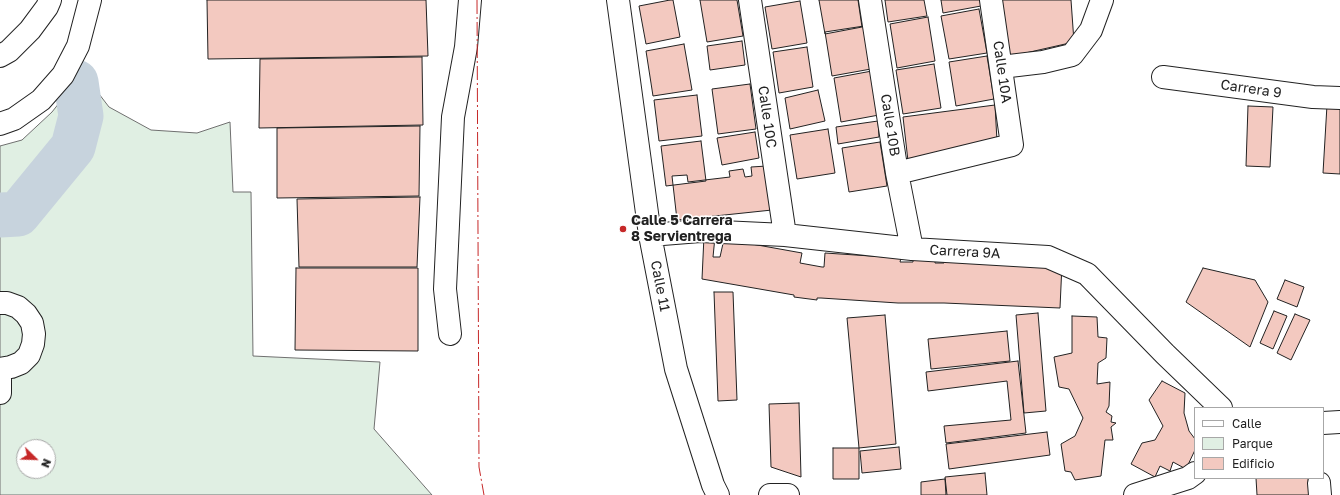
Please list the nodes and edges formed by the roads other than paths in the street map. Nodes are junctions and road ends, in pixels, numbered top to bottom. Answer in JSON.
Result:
{"nodes":[{"id":1,"x":50,"y":0,"type":"edge"},
{"id":2,"x":470,"y":0,"type":"edge"},
{"id":3,"x":618,"y":0,"type":"edge"},
{"id":4,"x":750,"y":0,"type":"edge"},
{"id":5,"x":870,"y":0,"type":"edge"},
{"id":6,"x":991,"y":0,"type":"edge"},
{"id":7,"x":1102,"y":0,"type":"edge"},
{"id":8,"x":88,"y":7,"type":"edge"},
{"id":9,"x":0,"y":56,"type":"edge"},
{"id":10,"x":1001,"y":67,"type":"junction"},
{"id":11,"x":1163,"y":77,"type":"dead end"},
{"id":12,"x":1340,"y":98,"type":"edge"},
{"id":13,"x":0,"y":124,"type":"edge"},
{"id":14,"x":897,"y":173,"type":"junction"},
{"id":15,"x":650,"y":235,"type":"junction"},
{"id":16,"x":785,"y":235,"type":"junction"},
{"id":17,"x":912,"y":249,"type":"junction"},
{"id":18,"x":0,"y":303,"type":"edge"},
{"id":19,"x":450,"y":334,"type":"dead end"},
{"id":20,"x":0,"y":369,"type":"edge"},
{"id":21,"x":0,"y":393,"type":"edge"},
{"id":22,"x":1220,"y":407,"type":"edge"},
{"id":23,"x":1340,"y":422,"type":"edge"},
{"id":24,"x":1324,"y":423,"type":"edge"},
{"id":25,"x":1194,"y":474,"type":"edge"},
{"id":26,"x":718,"y":495,"type":"edge"},
{"id":27,"x":770,"y":495,"type":"edge"},
{"id":28,"x":788,"y":495,"type":"edge"},
{"id":29,"x":1135,"y":495,"type":"edge"}],
"edges":[{"from":1,"to":9,"type":"street"},
{"from":2,"to":19,"type":"street"},
{"from":3,"to":15,"type":"street","name":"Calle 11"},
{"from":4,"to":16,"type":"street","name":"Calle 10C"},
{"from":5,"to":14,"type":"street","name":"Calle 10B"},
{"from":6,"to":10,"type":"street","name":"Calle 10A"},
{"from":7,"to":10,"type":"street"},
{"from":8,"to":13,"type":"street"},
{"from":10,"to":14,"type":"street","name":"Calle 10A"},
{"from":11,"to":12,"type":"street","name":"Carrera 9"},
{"from":14,"to":17,"type":"street","name":"Calle 10B"},
{"from":15,"to":16,"type":"street","name":"Carrera 9A"},
{"from":15,"to":26,"type":"street","name":"Calle 11"},
{"from":16,"to":17,"type":"street","name":"Carrera 9A"},
{"from":17,"to":22,"type":"street","name":"Carrera 9A"},
{"from":18,"to":20,"type":"street"},
{"from":20,"to":21,"type":"street"},
{"from":23,"to":24,"type":"street"},
{"from":25,"to":29,"type":"street"},
{"from":27,"to":28,"type":"street"}]}
